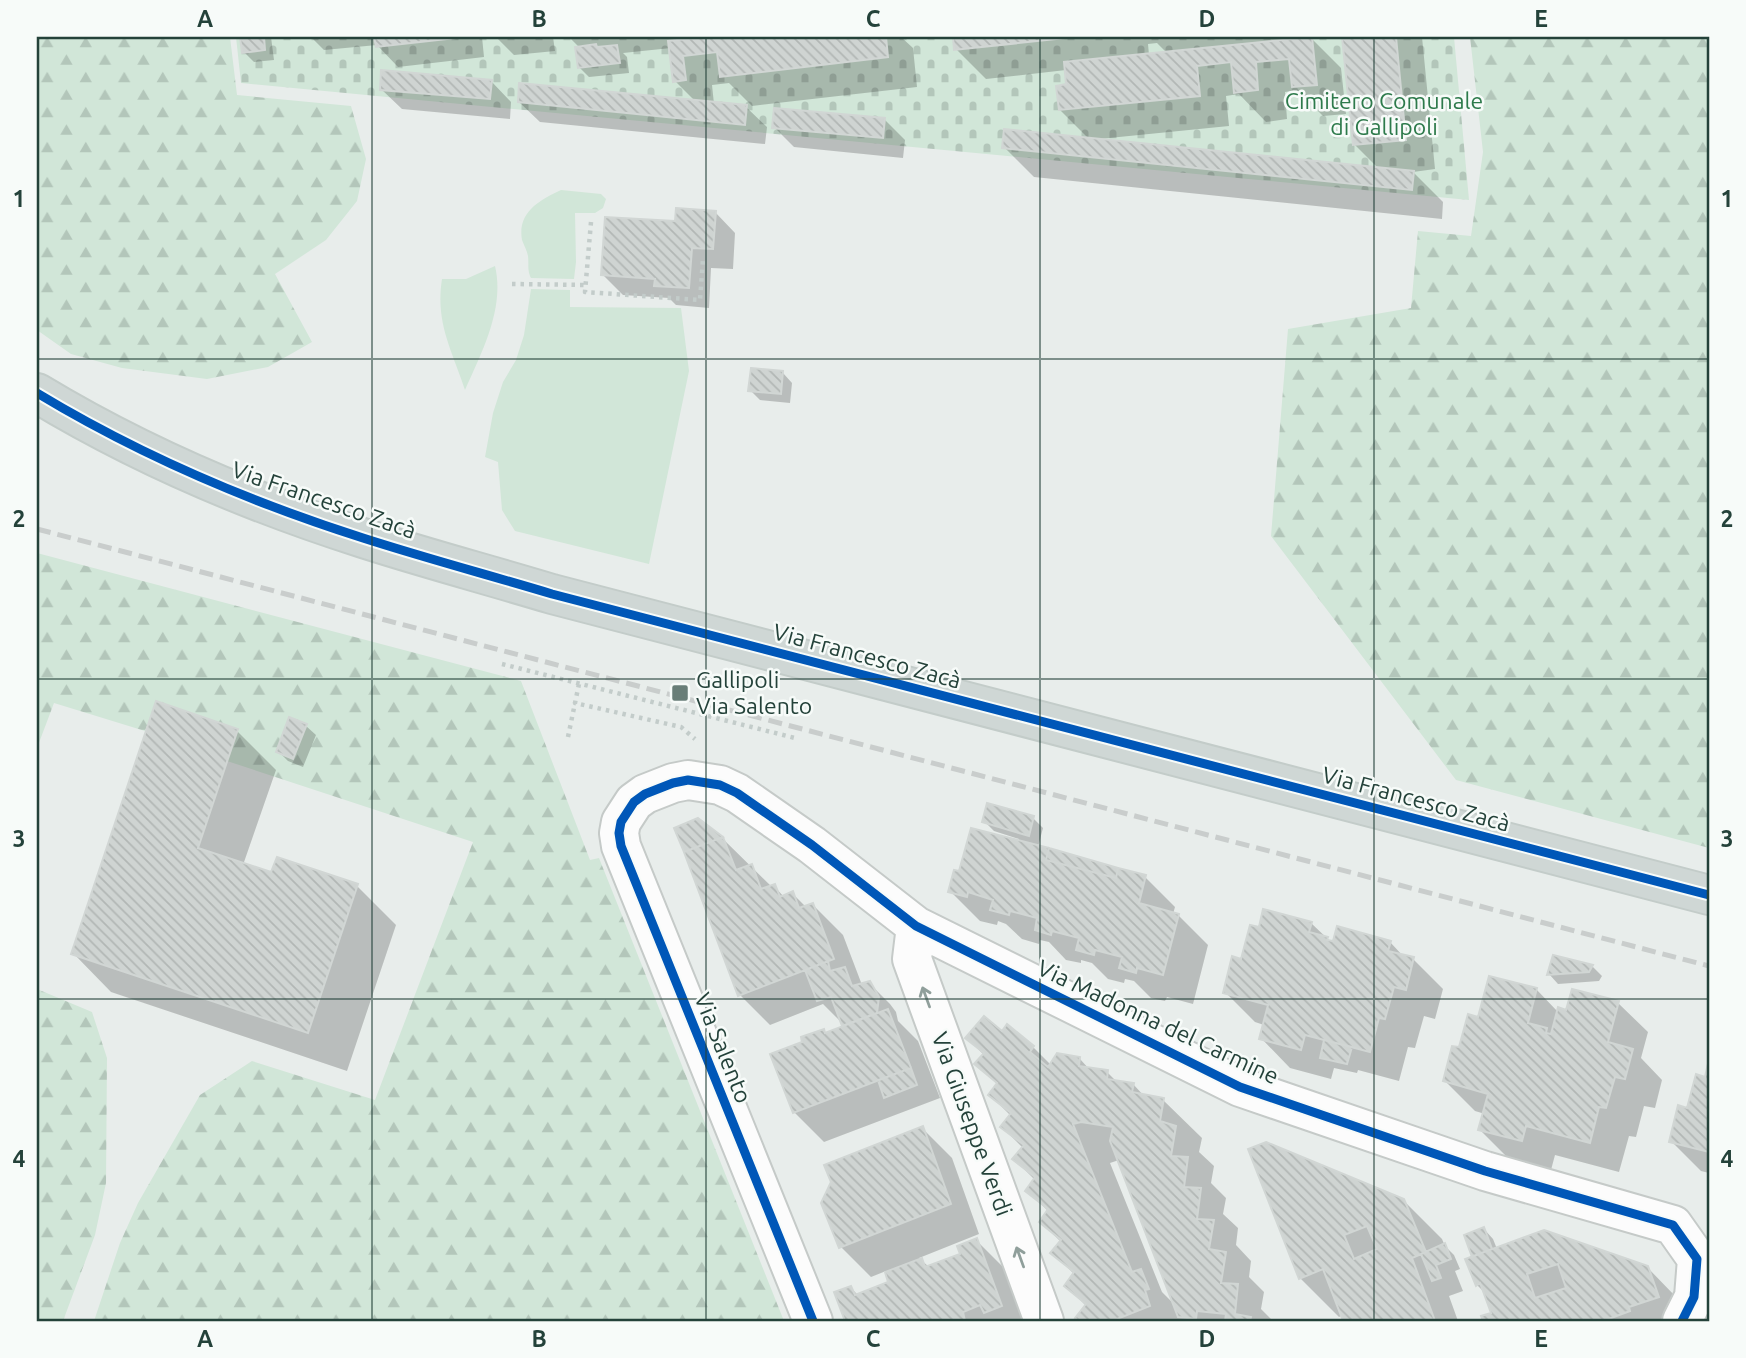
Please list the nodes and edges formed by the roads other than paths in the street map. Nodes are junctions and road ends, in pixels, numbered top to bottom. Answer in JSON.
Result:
{"nodes":[{"id":1,"x":37,"y":393,"type":"edge"},
{"id":2,"x":645,"y":794,"type":"joint"},
{"id":3,"x":1709,"y":895,"type":"edge"},
{"id":4,"x":916,"y":926,"type":"junction"},
{"id":5,"x":813,"y":1321,"type":"edge"},
{"id":6,"x":1044,"y":1321,"type":"edge"},
{"id":7,"x":1682,"y":1321,"type":"edge"}],
"edges":[{"from":1,"to":3,"type":"main road","name":"Via Francesco Zacà"},
{"from":2,"to":4,"type":"street","name":"Via Madonna del Carmine"},
{"from":2,"to":5,"type":"street","name":"Via Salento"},
{"from":6,"to":4,"type":"street","name":"Via Giuseppe Verdi","one_way":true},
{"from":4,"to":7,"type":"street","name":"Via Madonna del Carmine"}]}
